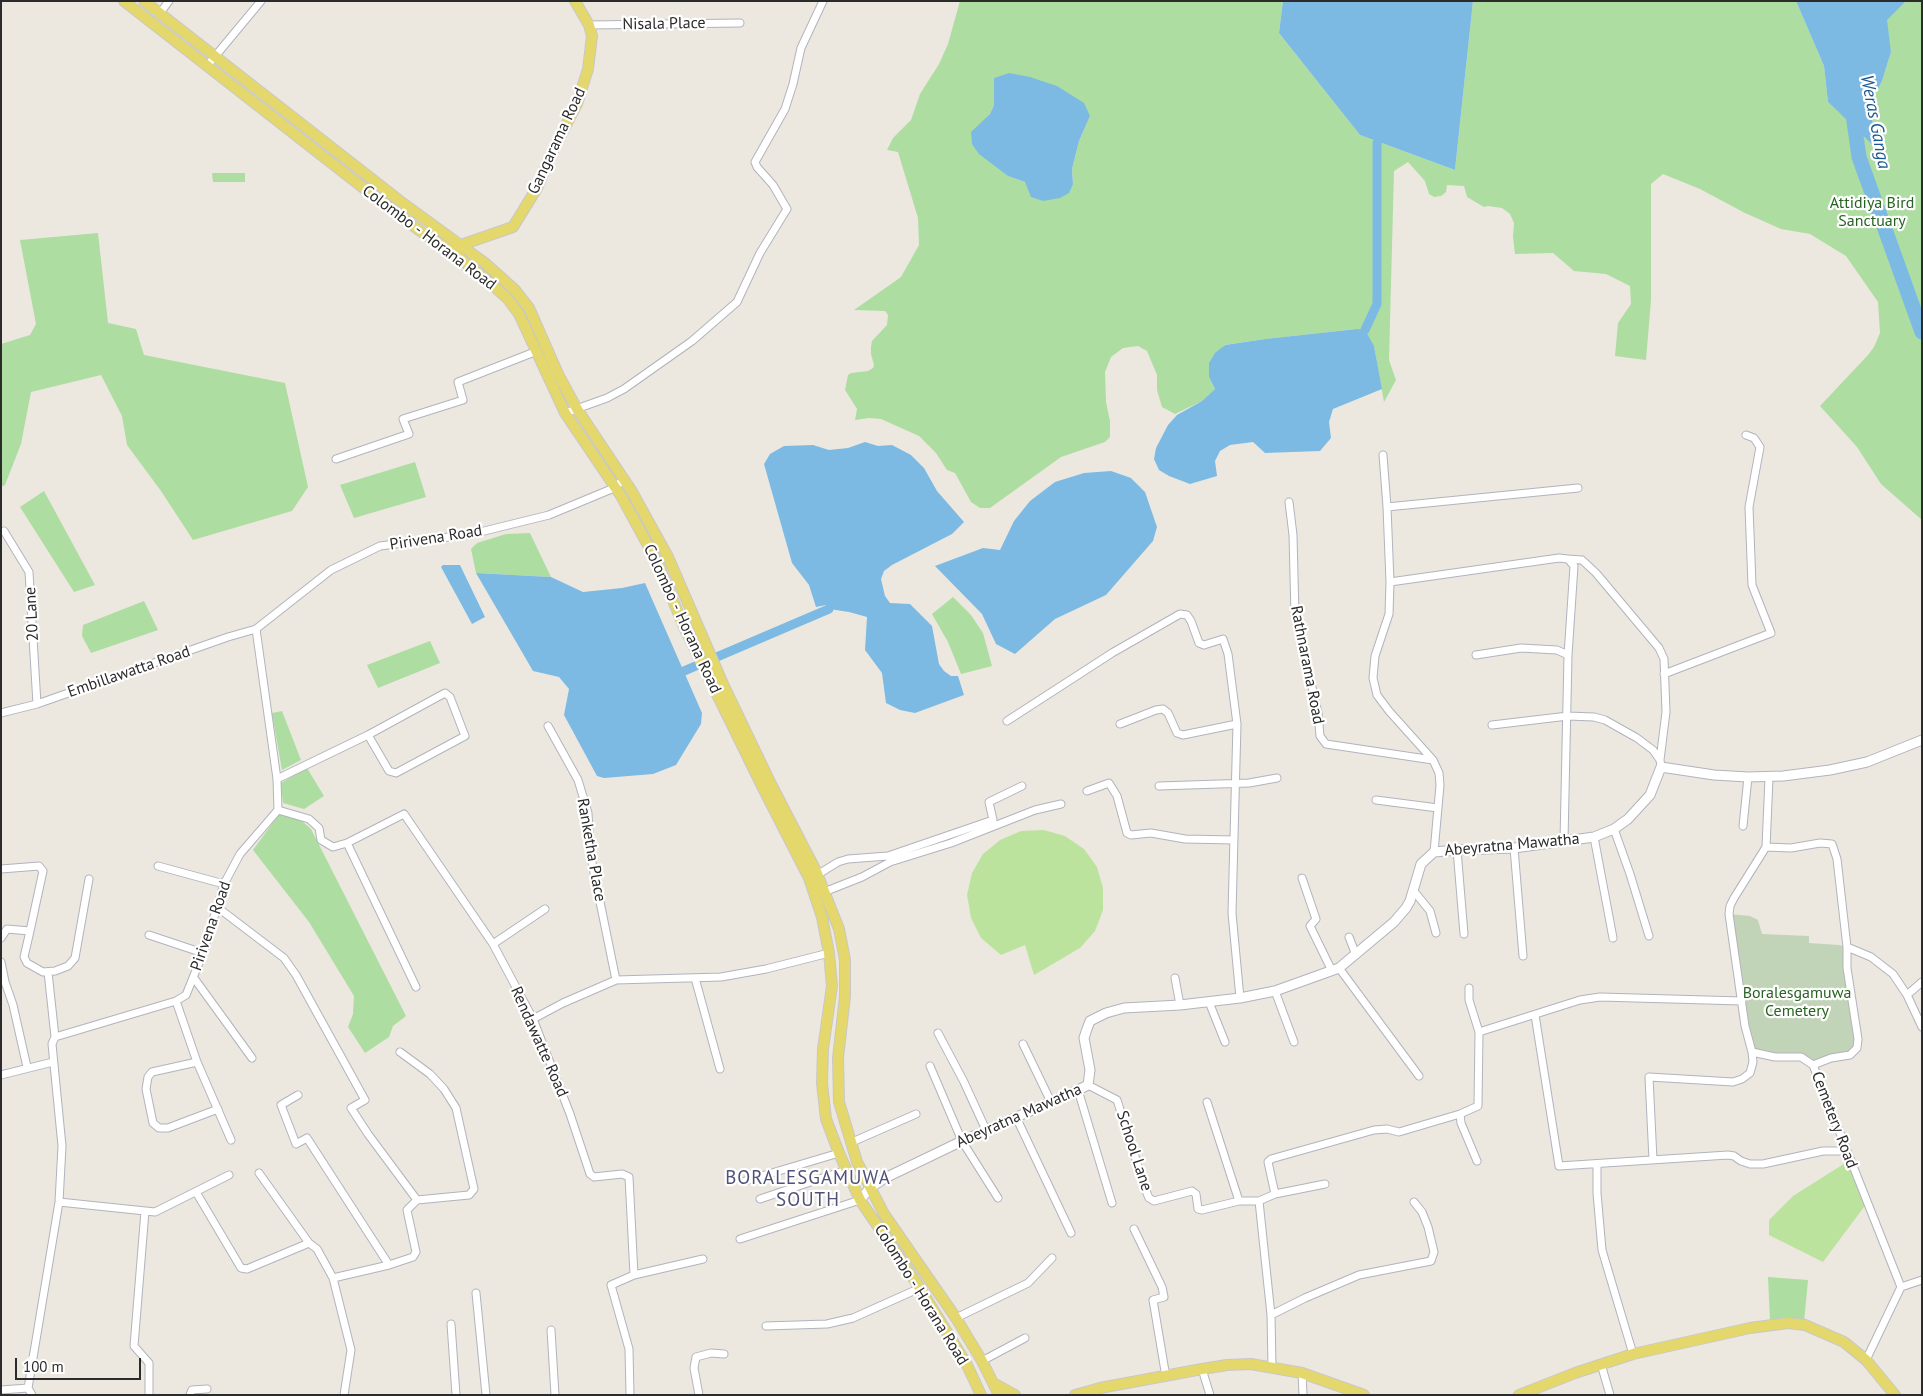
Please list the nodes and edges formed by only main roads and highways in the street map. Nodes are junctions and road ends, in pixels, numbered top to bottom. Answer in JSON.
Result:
{"nodes":[{"id":1,"x":124,"y":1,"type":"edge"},
{"id":2,"x":144,"y":1,"type":"edge"},
{"id":3,"x":575,"y":1,"type":"edge"},
{"id":4,"x":362,"y":171,"type":"junction"},
{"id":5,"x":355,"y":181,"type":"junction"},
{"id":6,"x":461,"y":244,"type":"junction"},
{"id":7,"x":450,"y":250,"type":"junction"},
{"id":8,"x":702,"y":650,"type":"junction"},
{"id":9,"x":712,"y":672,"type":"junction"},
{"id":10,"x":993,"y":1383,"type":"junction"},
{"id":11,"x":982,"y":1395,"type":"edge"},
{"id":12,"x":999,"y":1395,"type":"edge"},
{"id":13,"x":1015,"y":1395,"type":"edge"},
{"id":14,"x":1075,"y":1395,"type":"edge"},
{"id":15,"x":1364,"y":1395,"type":"edge"},
{"id":16,"x":1520,"y":1395,"type":"edge"},
{"id":17,"x":1895,"y":1395,"type":"edge"}],
"edges":[{"from":1,"to":5,"type":"main road","name":"Colombo - Horana Road"},
{"from":2,"to":4,"type":"main road","name":"Colombo - Horana Road"},
{"from":3,"to":6,"type":"main road","name":"Gangarama Road"},
{"from":4,"to":5,"type":"main road"},
{"from":4,"to":6,"type":"main road","name":"Colombo - Horana Road"},
{"from":5,"to":7,"type":"main road","name":"Colombo - Horana Road"},
{"from":6,"to":7,"type":"main road","name":"Gangarama Road"},
{"from":6,"to":8,"type":"main road","name":"Colombo - Horana Road"},
{"from":7,"to":8,"type":"main road","name":"Colombo - Horana Road"},
{"from":8,"to":9,"type":"main road","name":"Colombo - Horana Road"},
{"from":9,"to":10,"type":"main road","name":"Colombo - Horana Road"},
{"from":9,"to":11,"type":"main road","name":"Colombo - Horana Road"},
{"from":10,"to":12,"type":"main road","name":"Colombo - Horana Road"},
{"from":10,"to":13,"type":"main road"},
{"from":14,"to":15,"type":"main road"},
{"from":16,"to":17,"type":"main road"}]}
